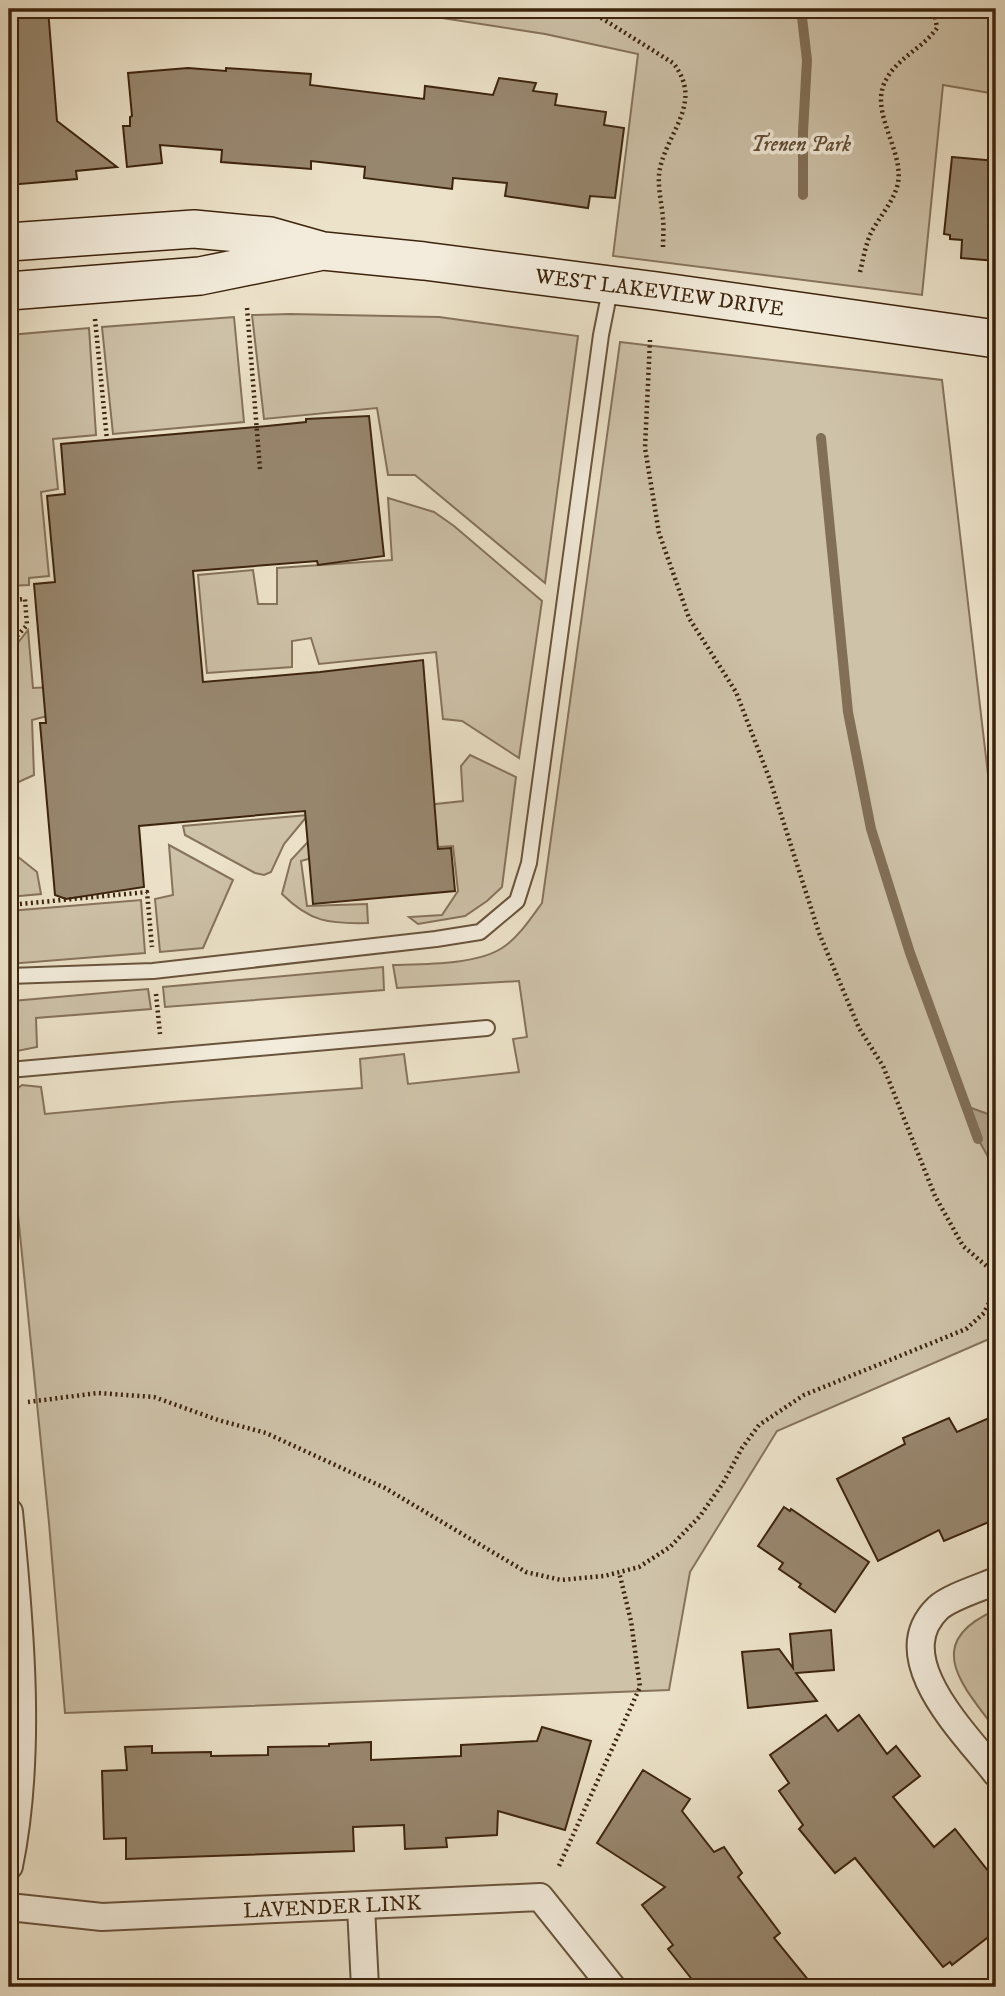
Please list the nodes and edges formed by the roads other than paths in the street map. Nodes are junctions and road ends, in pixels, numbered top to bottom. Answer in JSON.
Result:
{"nodes":[{"id":1,"x":9,"y":242,"type":"edge"},
{"id":2,"x":323,"y":251,"type":"junction"},
{"id":3,"x":611,"y":285,"type":"junction"},
{"id":4,"x":9,"y":291,"type":"edge"},
{"id":5,"x":996,"y":339,"type":"edge"},
{"id":6,"x":9,"y":976,"type":"edge"},
{"id":7,"x":487,"y":1028,"type":"dead end"},
{"id":8,"x":9,"y":1070,"type":"edge"},
{"id":9,"x":9,"y":1511,"type":"edge"},
{"id":10,"x":10,"y":1538,"type":"edge"},
{"id":11,"x":996,"y":1581,"type":"edge"},
{"id":12,"x":996,"y":1773,"type":"edge"},
{"id":13,"x":9,"y":1866,"type":"edge"},
{"id":14,"x":9,"y":1907,"type":"edge"},
{"id":15,"x":361,"y":1907,"type":"junction"},
{"id":16,"x":365,"y":1987,"type":"edge"},
{"id":17,"x":612,"y":1987,"type":"edge"}],
"edges":[{"from":1,"to":2,"type":"street","name":"WEST LAKEVIEW DRIVE"},
{"from":2,"to":3,"type":"street","name":"WEST LAKEVIEW DRIVE"},
{"from":2,"to":4,"type":"street","name":"WEST LAKEVIEW DRIVE"},
{"from":3,"to":5,"type":"street","name":"WEST LAKEVIEW DRIVE"},
{"from":3,"to":6,"type":"lane"},
{"from":7,"to":8,"type":"lane"},
{"from":9,"to":10,"type":"street"},
{"from":10,"to":13,"type":"street"},
{"from":11,"to":12,"type":"street"},
{"from":14,"to":15,"type":"street","name":"LAVENDER LINK"},
{"from":15,"to":16,"type":"street"},
{"from":15,"to":17,"type":"street","name":"LAVENDER LINK"}]}
